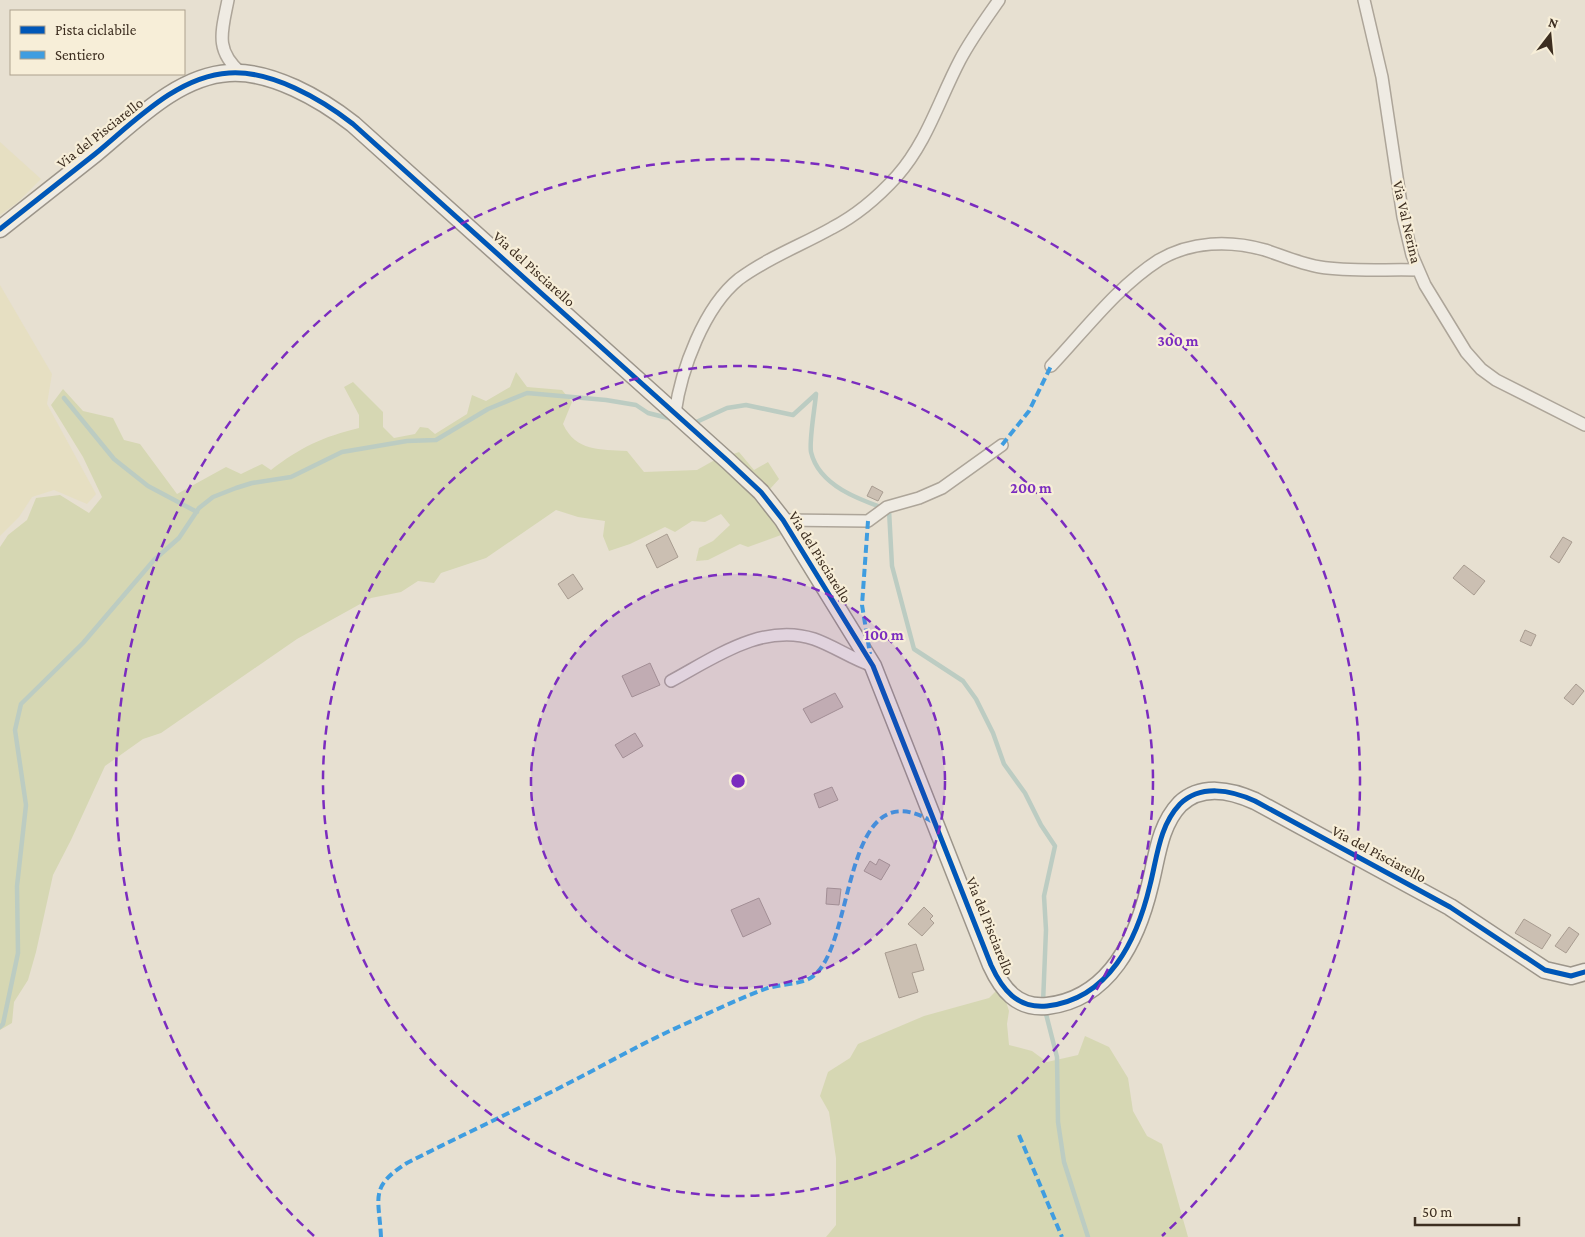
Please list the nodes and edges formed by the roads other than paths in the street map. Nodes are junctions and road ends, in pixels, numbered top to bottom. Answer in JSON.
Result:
{"nodes":[{"id":1,"x":228,"y":0,"type":"edge"},
{"id":2,"x":999,"y":0,"type":"edge"},
{"id":3,"x":1364,"y":0,"type":"edge"},
{"id":4,"x":241,"y":73,"type":"junction"},
{"id":5,"x":0,"y":229,"type":"edge"},
{"id":6,"x":1418,"y":270,"type":"junction"},
{"id":7,"x":1051,"y":366,"type":"dead end"},
{"id":8,"x":675,"y":414,"type":"junction"},
{"id":9,"x":1585,"y":425,"type":"edge"},
{"id":10,"x":1002,"y":446,"type":"dead end"},
{"id":11,"x":783,"y":520,"type":"junction"},
{"id":12,"x":873,"y":666,"type":"junction"},
{"id":13,"x":671,"y":681,"type":"dead end"},
{"id":14,"x":1585,"y":972,"type":"edge"}],
"edges":[{"from":1,"to":4,"type":"street"},
{"from":2,"to":8,"type":"street"},
{"from":3,"to":6,"type":"street","name":"Via Val Nerina"},
{"from":4,"to":5,"type":"street","name":"Via del Pisciarello"},
{"from":4,"to":8,"type":"street","name":"Via del Pisciarello"},
{"from":6,"to":7,"type":"street"},
{"from":6,"to":9,"type":"street","name":"Via Val Nerina"},
{"from":8,"to":11,"type":"street","name":"Via del Pisciarello"},
{"from":10,"to":11,"type":"street"},
{"from":11,"to":12,"type":"street","name":"Via del Pisciarello"},
{"from":12,"to":13,"type":"street"},
{"from":12,"to":14,"type":"street","name":"Via del Pisciarello"}]}
